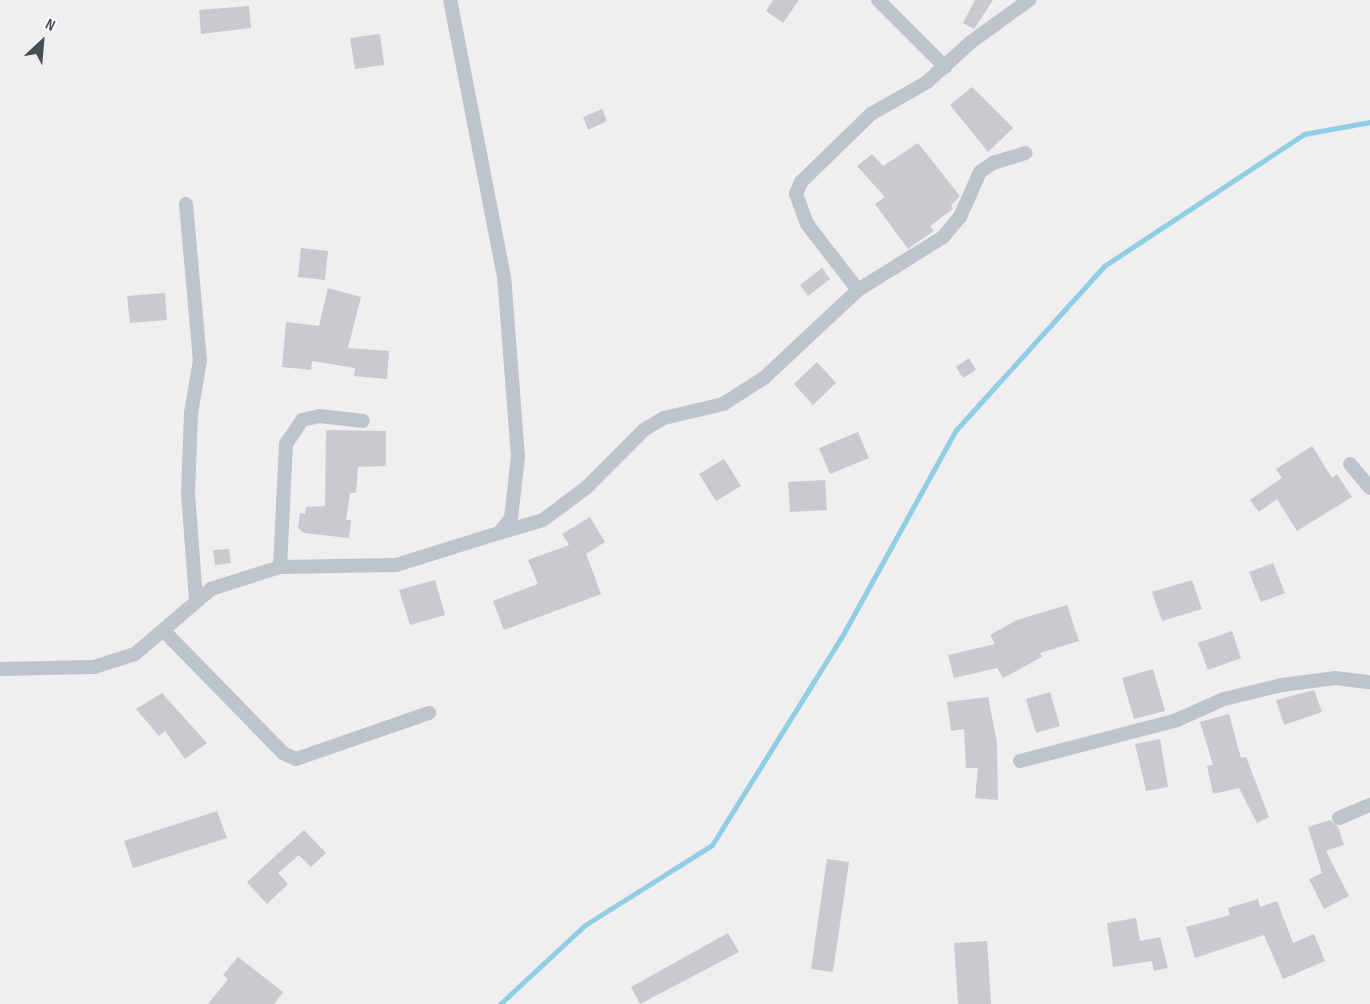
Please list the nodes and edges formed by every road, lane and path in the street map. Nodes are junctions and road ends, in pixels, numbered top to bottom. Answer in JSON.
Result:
{"nodes":[{"id":1,"x":450,"y":0,"type":"edge"},
{"id":2,"x":878,"y":0,"type":"edge"},
{"id":3,"x":1029,"y":0,"type":"edge"},
{"id":4,"x":945,"y":68,"type":"junction"},
{"id":5,"x":1025,"y":153,"type":"dead end"},
{"id":6,"x":186,"y":204,"type":"dead end"},
{"id":7,"x":858,"y":290,"type":"junction"},
{"id":8,"x":363,"y":421,"type":"dead end"},
{"id":9,"x":1350,"y":464,"type":"dead end"},
{"id":10,"x":1370,"y":488,"type":"edge"},
{"id":11,"x":499,"y":533,"type":"junction"},
{"id":12,"x":280,"y":567,"type":"junction"},
{"id":13,"x":196,"y":600,"type":"junction"},
{"id":14,"x":164,"y":631,"type":"junction"},
{"id":15,"x":0,"y":669,"type":"edge"},
{"id":16,"x":1370,"y":682,"type":"edge"},
{"id":17,"x":429,"y":713,"type":"dead end"},
{"id":18,"x":1020,"y":761,"type":"dead end"},
{"id":19,"x":1370,"y":805,"type":"edge"},
{"id":20,"x":1339,"y":818,"type":"dead end"}],
"edges":[{"from":1,"to":11,"type":"street"},
{"from":2,"to":4,"type":"street"},
{"from":3,"to":4,"type":"street"},
{"from":4,"to":7,"type":"street"},
{"from":5,"to":7,"type":"street"},
{"from":6,"to":13,"type":"street"},
{"from":7,"to":11,"type":"street"},
{"from":8,"to":12,"type":"street"},
{"from":9,"to":10,"type":"street"},
{"from":11,"to":12,"type":"street"},
{"from":12,"to":13,"type":"street"},
{"from":13,"to":14,"type":"street"},
{"from":14,"to":15,"type":"street"},
{"from":14,"to":17,"type":"street"},
{"from":16,"to":18,"type":"street"},
{"from":19,"to":20,"type":"street"}]}
